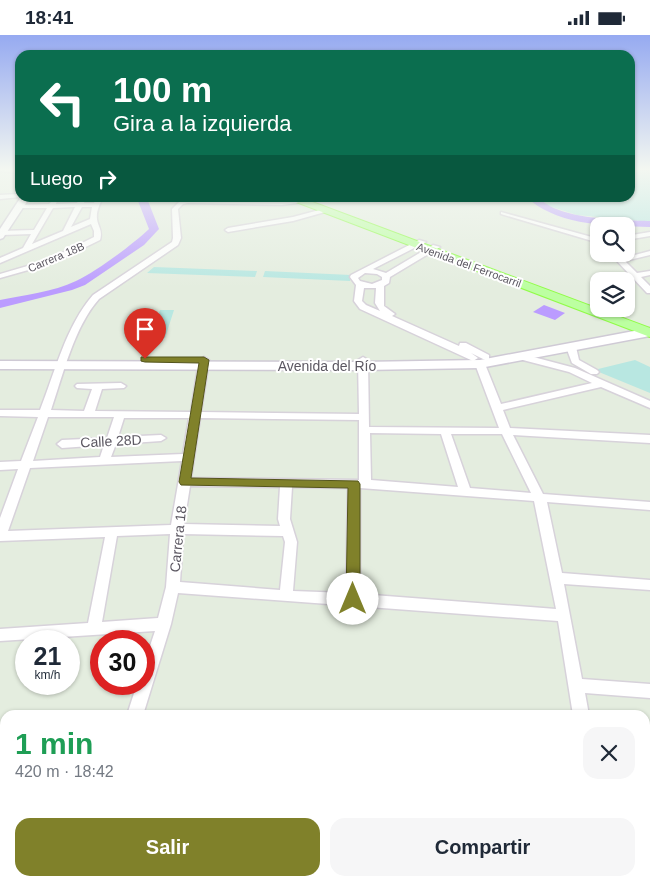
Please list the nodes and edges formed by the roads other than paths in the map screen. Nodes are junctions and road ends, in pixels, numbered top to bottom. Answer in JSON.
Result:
{"nodes":[{"id":1,"x":12,"y":209,"type":"edge"},
{"id":2,"x":15,"y":209,"type":"edge"},
{"id":3,"x":50,"y":209,"type":"edge"},
{"id":4,"x":78,"y":209,"type":"edge"},
{"id":5,"x":94,"y":209,"type":"edge"},
{"id":6,"x":175,"y":209,"type":"edge"},
{"id":7,"x":319,"y":209,"type":"edge"},
{"id":8,"x":326,"y":209,"type":"edge"},
{"id":9,"x":323,"y":211,"type":"junction"},
{"id":10,"x":503,"y":213,"type":"dead end"},
{"id":11,"x":92,"y":221,"type":"junction"},
{"id":12,"x":0,"y":222,"type":"edge"},
{"id":13,"x":228,"y":230,"type":"dead end"},
{"id":14,"x":66,"y":231,"type":"junction"},
{"id":15,"x":37,"y":232,"type":"junction"},
{"id":16,"x":1,"y":234,"type":"edge"},
{"id":17,"x":650,"y":234,"type":"edge"},
{"id":18,"x":635,"y":236,"type":"edge"},
{"id":19,"x":590,"y":238,"type":"edge"},
{"id":20,"x":426,"y":246,"type":"junction"},
{"id":21,"x":26,"y":249,"type":"junction"},
{"id":22,"x":650,"y":253,"type":"edge"},
{"id":23,"x":0,"y":261,"type":"edge"},
{"id":24,"x":364,"y":271,"type":"junction"},
{"id":25,"x":631,"y":272,"type":"edge"},
{"id":26,"x":650,"y":273,"type":"edge"},
{"id":27,"x":0,"y":276,"type":"edge"},
{"id":28,"x":386,"y":276,"type":"junction"},
{"id":29,"x":635,"y":276,"type":"joint"},
{"id":30,"x":360,"y":284,"type":"junction"},
{"id":31,"x":380,"y":285,"type":"junction"},
{"id":32,"x":650,"y":291,"type":"edge"},
{"id":33,"x":590,"y":304,"type":"edge"},
{"id":34,"x":621,"y":317,"type":"edge"},
{"id":35,"x":648,"y":329,"type":"edge"},
{"id":36,"x":571,"y":347,"type":"junction"},
{"id":37,"x":522,"y":357,"type":"junction"},
{"id":38,"x":0,"y":358,"type":"edge"},
{"id":39,"x":479,"y":360,"type":"junction"},
{"id":40,"x":64,"y":362,"type":"junction"},
{"id":41,"x":204,"y":363,"type":"junction"},
{"id":42,"x":362,"y":363,"type":"junction"},
{"id":43,"x":0,"y":365,"type":"edge"},
{"id":44,"x":606,"y":382,"type":"junction"},
{"id":45,"x":121,"y":386,"type":"dead end"},
{"id":46,"x":80,"y":387,"type":"dead end"},
{"id":47,"x":102,"y":387,"type":"junction"},
{"id":48,"x":650,"y":397,"type":"edge"},
{"id":49,"x":650,"y":405,"type":"edge"},
{"id":50,"x":497,"y":408,"type":"junction"},
{"id":51,"x":0,"y":413,"type":"edge"},
{"id":52,"x":43,"y":414,"type":"junction"},
{"id":53,"x":195,"y":414,"type":"junction"},
{"id":54,"x":93,"y":415,"type":"junction"},
{"id":55,"x":120,"y":415,"type":"junction"},
{"id":56,"x":364,"y":417,"type":"junction"},
{"id":57,"x":364,"y":430,"type":"junction"},
{"id":58,"x":444,"y":431,"type":"junction"},
{"id":59,"x":506,"y":431,"type":"junction"},
{"id":60,"x":160,"y":438,"type":"dead end"},
{"id":61,"x":650,"y":439,"type":"edge"},
{"id":62,"x":111,"y":441,"type":"junction"},
{"id":63,"x":62,"y":444,"type":"dead end"},
{"id":64,"x":189,"y":457,"type":"junction"},
{"id":65,"x":104,"y":462,"type":"junction"},
{"id":66,"x":26,"y":465,"type":"junction"},
{"id":67,"x":0,"y":466,"type":"edge"},
{"id":68,"x":185,"y":482,"type":"junction"},
{"id":69,"x":286,"y":483,"type":"junction"},
{"id":70,"x":360,"y":484,"type":"junction"},
{"id":71,"x":466,"y":493,"type":"junction"},
{"id":72,"x":540,"y":499,"type":"junction"},
{"id":73,"x":650,"y":506,"type":"edge"},
{"id":74,"x":177,"y":529,"type":"junction"},
{"id":75,"x":112,"y":531,"type":"junction"},
{"id":76,"x":289,"y":531,"type":"junction"},
{"id":77,"x":0,"y":535,"type":"edge"},
{"id":78,"x":556,"y":578,"type":"junction"},
{"id":79,"x":650,"y":585,"type":"edge"},
{"id":80,"x":173,"y":587,"type":"junction"},
{"id":81,"x":286,"y":596,"type":"junction"},
{"id":82,"x":353,"y":599,"type":"junction"},
{"id":83,"x":564,"y":616,"type":"junction"},
{"id":84,"x":164,"y":624,"type":"junction"},
{"id":85,"x":94,"y":629,"type":"junction"},
{"id":86,"x":0,"y":635,"type":"edge"},
{"id":87,"x":575,"y":685,"type":"junction"},
{"id":88,"x":650,"y":691,"type":"edge"},
{"id":89,"x":137,"y":710,"type":"edge"},
{"id":90,"x":580,"y":710,"type":"edge"}],
"edges":[{"from":1,"to":12,"type":"main road"},
{"from":2,"to":16,"type":"main road"},
{"from":3,"to":15,"type":"street"},
{"from":4,"to":14,"type":"street"},
{"from":5,"to":11,"type":"street","name":"Carrera 18B"},
{"from":6,"to":40,"type":"street"},
{"from":7,"to":9,"type":"main road","name":"Avenida del Ferrocarril"},
{"from":8,"to":20,"type":"main road","name":"Avenida del Ferrocarril"},
{"from":9,"to":13,"type":"street"},
{"from":9,"to":20,"type":"main road","name":"Avenida del Ferrocarril"},
{"from":10,"to":19,"type":"street"},
{"from":11,"to":14,"type":"street"},
{"from":11,"to":27,"type":"street","name":"Carrera 18B"},
{"from":14,"to":21,"type":"street"},
{"from":15,"to":16,"type":"street"},
{"from":15,"to":21,"type":"street"},
{"from":17,"to":18,"type":"street"},
{"from":20,"to":24,"type":"street"},
{"from":20,"to":28,"type":"street"},
{"from":20,"to":33,"type":"main road","name":"Avenida del Ferrocarril"},
{"from":20,"to":35,"type":"main road","name":"Avenida del Ferrocarril"},
{"from":21,"to":23,"type":"street"},
{"from":22,"to":25,"type":"street"},
{"from":24,"to":28,"type":"street"},
{"from":24,"to":30,"type":"street"},
{"from":26,"to":29,"type":"street"},
{"from":28,"to":31,"type":"street"},
{"from":29,"to":32,"type":"street"},
{"from":30,"to":31,"type":"street"},
{"from":30,"to":39,"type":"street"},
{"from":31,"to":39,"type":"street"},
{"from":34,"to":35,"type":"main road","name":"Avenida del Ferrocarril"},
{"from":35,"to":36,"type":"main road","name":"Avenida del Río"},
{"from":35,"to":39,"type":"main road","name":"Avenida del Río"},
{"from":36,"to":37,"type":"main road","name":"Avenida del Río"},
{"from":36,"to":44,"type":"street"},
{"from":37,"to":39,"type":"main road","name":"Avenida del Río"},
{"from":37,"to":44,"type":"street"},
{"from":38,"to":40,"type":"main road","name":"Avenida del Río"},
{"from":39,"to":42,"type":"main road","name":"Avenida del Río"},
{"from":39,"to":50,"type":"street"},
{"from":40,"to":41,"type":"main road","name":"Avenida del Río"},
{"from":40,"to":43,"type":"main road","name":"Avenida del Río"},
{"from":40,"to":52,"type":"street"},
{"from":41,"to":42,"type":"main road","name":"Avenida del Río"},
{"from":41,"to":53,"type":"street","name":"Carrera 18"},
{"from":42,"to":56,"type":"street"},
{"from":44,"to":48,"type":"street"},
{"from":44,"to":49,"type":"street"},
{"from":44,"to":50,"type":"street"},
{"from":45,"to":47,"type":"street"},
{"from":46,"to":47,"type":"street"},
{"from":47,"to":54,"type":"street"},
{"from":50,"to":59,"type":"street"},
{"from":51,"to":52,"type":"street"},
{"from":52,"to":54,"type":"street"},
{"from":52,"to":66,"type":"street"},
{"from":53,"to":55,"type":"street"},
{"from":53,"to":56,"type":"street"},
{"from":53,"to":64,"type":"street","name":"Carrera 18"},
{"from":54,"to":55,"type":"street"},
{"from":55,"to":62,"type":"street"},
{"from":56,"to":57,"type":"street"},
{"from":57,"to":58,"type":"street"},
{"from":57,"to":70,"type":"street"},
{"from":58,"to":59,"type":"street"},
{"from":58,"to":71,"type":"street"},
{"from":59,"to":61,"type":"street"},
{"from":59,"to":72,"type":"street"},
{"from":60,"to":62,"type":"street","name":"Calle 28D"},
{"from":62,"to":63,"type":"street","name":"Calle 28D"},
{"from":62,"to":65,"type":"street"},
{"from":64,"to":65,"type":"street"},
{"from":64,"to":68,"type":"street","name":"Carrera 18"},
{"from":65,"to":66,"type":"street"},
{"from":66,"to":67,"type":"street"},
{"from":66,"to":77,"type":"street"},
{"from":68,"to":69,"type":"street"},
{"from":68,"to":74,"type":"street","name":"Carrera 18"},
{"from":69,"to":70,"type":"street"},
{"from":69,"to":76,"type":"street"},
{"from":70,"to":71,"type":"street"},
{"from":70,"to":82,"type":"street"},
{"from":71,"to":72,"type":"street"},
{"from":72,"to":73,"type":"street"},
{"from":72,"to":78,"type":"street"},
{"from":74,"to":75,"type":"street"},
{"from":74,"to":76,"type":"street"},
{"from":74,"to":80,"type":"street","name":"Carrera 18"},
{"from":75,"to":77,"type":"street"},
{"from":75,"to":85,"type":"street"},
{"from":76,"to":81,"type":"street"},
{"from":78,"to":79,"type":"street"},
{"from":78,"to":83,"type":"street"},
{"from":80,"to":81,"type":"street"},
{"from":80,"to":84,"type":"street","name":"Carrera 18"},
{"from":81,"to":82,"type":"street"},
{"from":82,"to":83,"type":"street"},
{"from":83,"to":87,"type":"street"},
{"from":84,"to":85,"type":"street"},
{"from":84,"to":89,"type":"street","name":"Carrera 18"},
{"from":85,"to":86,"type":"street"},
{"from":87,"to":88,"type":"street"},
{"from":87,"to":90,"type":"street"}]}
